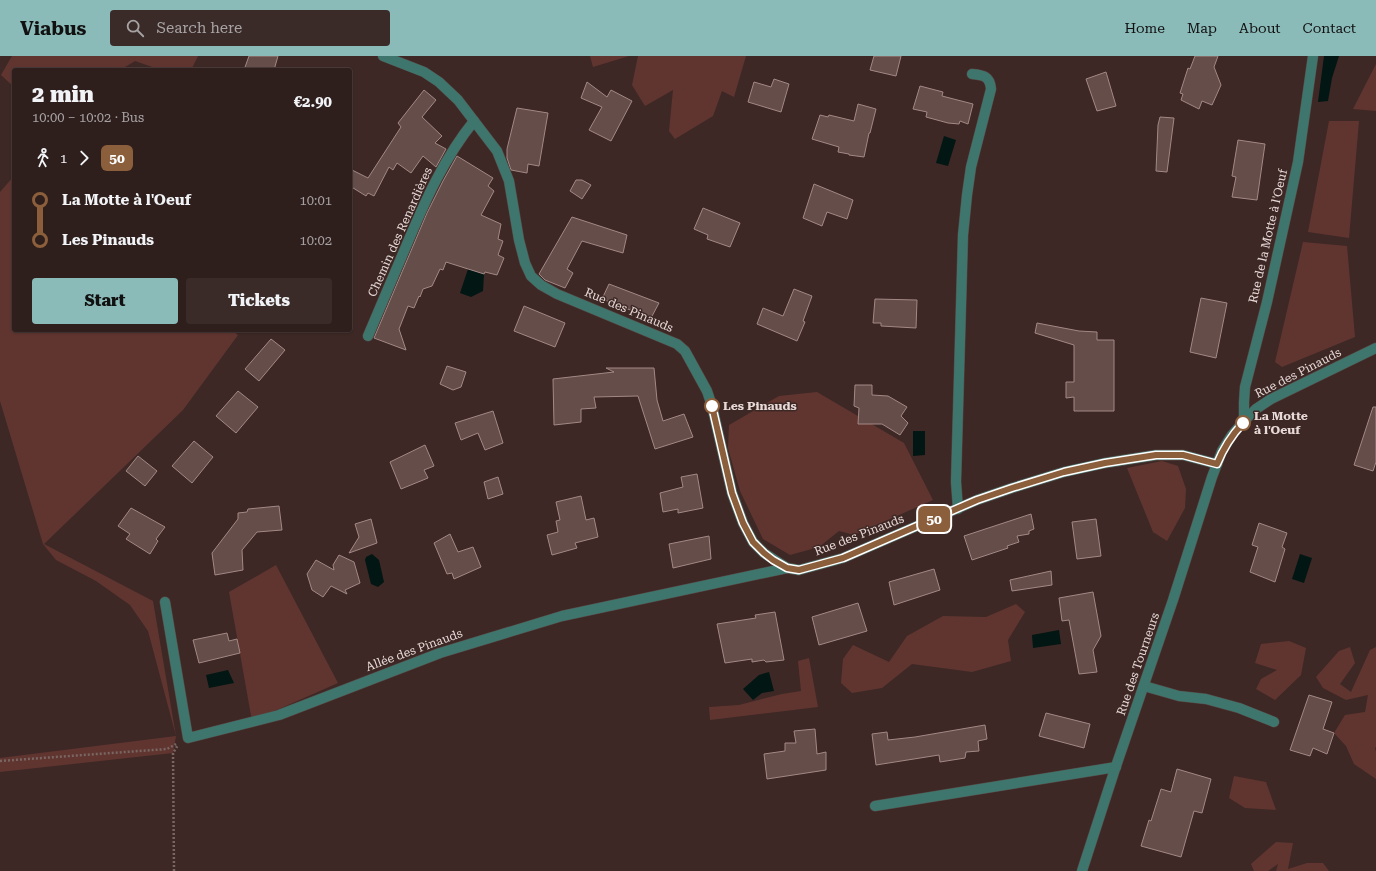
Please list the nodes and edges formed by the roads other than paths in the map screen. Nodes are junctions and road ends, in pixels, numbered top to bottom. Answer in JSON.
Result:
{"nodes":[{"id":1,"x":383,"y":56,"type":"edge"},
{"id":2,"x":1313,"y":56,"type":"edge"},
{"id":3,"x":972,"y":74,"type":"dead end"},
{"id":4,"x":474,"y":121,"type":"junction"},
{"id":5,"x":368,"y":336,"type":"dead end"},
{"id":6,"x":1376,"y":348,"type":"edge"},
{"id":7,"x":1244,"y":421,"type":"junction"},
{"id":8,"x":1217,"y":464,"type":"junction"},
{"id":9,"x":958,"y":508,"type":"junction"},
{"id":10,"x":787,"y":568,"type":"junction"},
{"id":11,"x":165,"y":602,"type":"dead end"},
{"id":12,"x":1144,"y":686,"type":"junction"},
{"id":13,"x":1274,"y":722,"type":"dead end"},
{"id":14,"x":1116,"y":768,"type":"junction"},
{"id":15,"x":876,"y":806,"type":"dead end"},
{"id":16,"x":1082,"y":871,"type":"edge"}],
"edges":[{"from":1,"to":4,"type":"street","name":"Rue des Pinauds"},
{"from":2,"to":7,"type":"street","name":"Rue de la Motte à l'Oeuf"},
{"from":3,"to":9,"type":"street"},
{"from":4,"to":5,"type":"street","name":"Chemin des Renardières"},
{"from":4,"to":10,"type":"street","name":"Rue des Pinauds"},
{"from":6,"to":7,"type":"street","name":"Rue des Pinauds"},
{"from":7,"to":8,"type":"street","name":"Rue des Pinauds"},
{"from":8,"to":9,"type":"street","name":"Rue des Pinauds"},
{"from":8,"to":12,"type":"street","name":"Rue des Tourneurs"},
{"from":9,"to":10,"type":"street","name":"Rue des Pinauds"},
{"from":10,"to":11,"type":"street","name":"Allée des Pinauds"},
{"from":12,"to":13,"type":"street"},
{"from":12,"to":14,"type":"street","name":"Rue des Tourneurs"},
{"from":14,"to":15,"type":"street"},
{"from":14,"to":16,"type":"street","name":"Rue des Tourneurs"}]}
